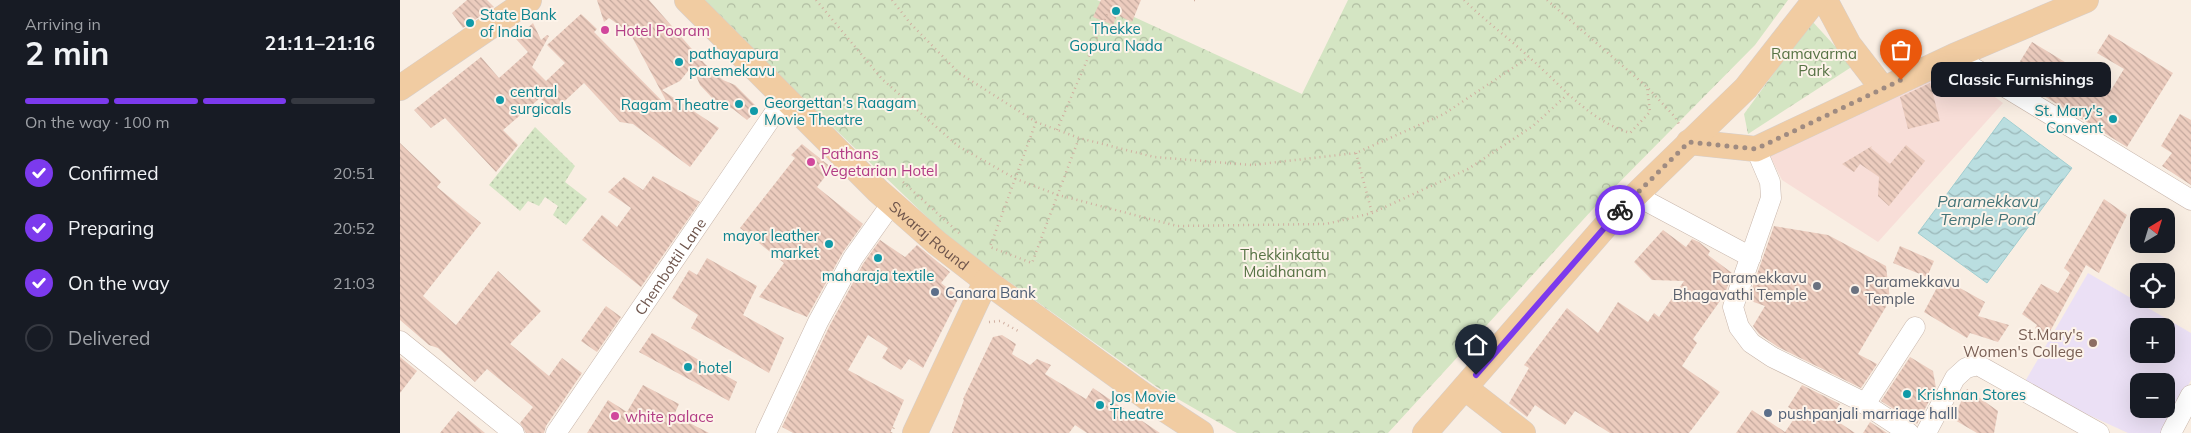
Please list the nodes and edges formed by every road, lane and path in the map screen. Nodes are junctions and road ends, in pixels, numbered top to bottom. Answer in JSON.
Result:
{"nodes":[{"id":1,"x":687,"y":0,"type":"edge"},
{"id":2,"x":816,"y":0,"type":"edge"},
{"id":3,"x":892,"y":0,"type":"edge"},
{"id":4,"x":1113,"y":0,"type":"edge"},
{"id":5,"x":1464,"y":0,"type":"edge"},
{"id":6,"x":1547,"y":0,"type":"edge"},
{"id":7,"x":1815,"y":0,"type":"edge"},
{"id":8,"x":1825,"y":0,"type":"edge"},
{"id":9,"x":2086,"y":0,"type":"edge"},
{"id":10,"x":522,"y":2,"type":"edge"},
{"id":11,"x":1954,"y":56,"type":"junction"},
{"id":12,"x":1529,"y":57,"type":"junction"},
{"id":13,"x":1647,"y":87,"type":"junction"},
{"id":14,"x":400,"y":88,"type":"edge"},
{"id":15,"x":1884,"y":89,"type":"junction"},
{"id":16,"x":1568,"y":94,"type":"junction"},
{"id":17,"x":784,"y":98,"type":"junction"},
{"id":18,"x":1036,"y":122,"type":"junction"},
{"id":19,"x":1058,"y":130,"type":"junction"},
{"id":20,"x":1078,"y":138,"type":"junction"},
{"id":21,"x":1689,"y":142,"type":"junction"},
{"id":22,"x":1756,"y":149,"type":"junction"},
{"id":23,"x":1356,"y":153,"type":"junction"},
{"id":24,"x":1015,"y":178,"type":"junction"},
{"id":25,"x":897,"y":192,"type":"junction"},
{"id":26,"x":1058,"y":195,"type":"junction"},
{"id":27,"x":1635,"y":195,"type":"junction"},
{"id":28,"x":2191,"y":200,"type":"edge"},
{"id":29,"x":1372,"y":214,"type":"junction"},
{"id":30,"x":963,"y":236,"type":"dead end"},
{"id":31,"x":1751,"y":257,"type":"junction"},
{"id":32,"x":986,"y":281,"type":"junction"},
{"id":33,"x":986,"y":324,"type":"dead end"},
{"id":34,"x":1915,"y":327,"type":"dead end"},
{"id":35,"x":1023,"y":334,"type":"dead end"},
{"id":36,"x":400,"y":341,"type":"edge"},
{"id":37,"x":1465,"y":388,"type":"junction"},
{"id":38,"x":2191,"y":395,"type":"edge"},
{"id":39,"x":1865,"y":404,"type":"junction"},
{"id":40,"x":912,"y":430,"type":"edge"},
{"id":41,"x":514,"y":433,"type":"edge"},
{"id":42,"x":556,"y":433,"type":"edge"},
{"id":43,"x":766,"y":433,"type":"edge"},
{"id":44,"x":892,"y":433,"type":"edge"},
{"id":45,"x":1201,"y":433,"type":"edge"},
{"id":46,"x":1425,"y":433,"type":"edge"},
{"id":47,"x":1523,"y":433,"type":"edge"},
{"id":48,"x":1909,"y":433,"type":"edge"},
{"id":49,"x":1926,"y":433,"type":"edge"},
{"id":50,"x":2098,"y":433,"type":"edge"},
{"id":51,"x":2171,"y":433,"type":"edge"}],
"edges":[{"from":1,"to":17,"type":"main road","name":"Swaraj Round"},
{"from":2,"to":24,"type":"path"},
{"from":3,"to":18,"type":"path"},
{"from":4,"to":19,"type":"path"},
{"from":5,"to":12,"type":"path"},
{"from":6,"to":13,"type":"path"},
{"from":7,"to":21,"type":"main road"},
{"from":8,"to":15,"type":"main road"},
{"from":9,"to":11,"type":"main road"},
{"from":10,"to":14,"type":"main road"},
{"from":11,"to":15,"type":"main road"},
{"from":11,"to":28,"type":"street"},
{"from":12,"to":16,"type":"path"},
{"from":12,"to":23,"type":"path"},
{"from":13,"to":16,"type":"path"},
{"from":13,"to":21,"type":"path"},
{"from":15,"to":22,"type":"main road"},
{"from":16,"to":29,"type":"path"},
{"from":17,"to":25,"type":"main road","name":"Swaraj Round"},
{"from":17,"to":42,"type":"street","name":"Chembottil Lane"},
{"from":18,"to":19,"type":"path"},
{"from":18,"to":24,"type":"path"},
{"from":19,"to":20,"type":"path"},
{"from":20,"to":23,"type":"path"},
{"from":20,"to":26,"type":"path"},
{"from":21,"to":22,"type":"main road"},
{"from":21,"to":27,"type":"main road"},
{"from":22,"to":31,"type":"street"},
{"from":23,"to":29,"type":"path"},
{"from":24,"to":26,"type":"path"},
{"from":24,"to":26,"type":"path"},
{"from":25,"to":30,"type":"path"},
{"from":25,"to":32,"type":"main road","name":"Swaraj Round"},
{"from":25,"to":43,"type":"street"},
{"from":26,"to":29,"type":"path"},
{"from":27,"to":31,"type":"street"},
{"from":27,"to":37,"type":"main road"},
{"from":31,"to":39,"type":"street"},
{"from":32,"to":40,"type":"main road"},
{"from":32,"to":45,"type":"main road","name":"Swaraj Round"},
{"from":33,"to":35,"type":"path"},
{"from":34,"to":39,"type":"street"},
{"from":36,"to":41,"type":"street"},
{"from":37,"to":46,"type":"main road"},
{"from":37,"to":47,"type":"main road"},
{"from":38,"to":51,"type":"street"},
{"from":39,"to":48,"type":"street"},
{"from":40,"to":44,"type":"path"},
{"from":49,"to":50,"type":"street"}]}
